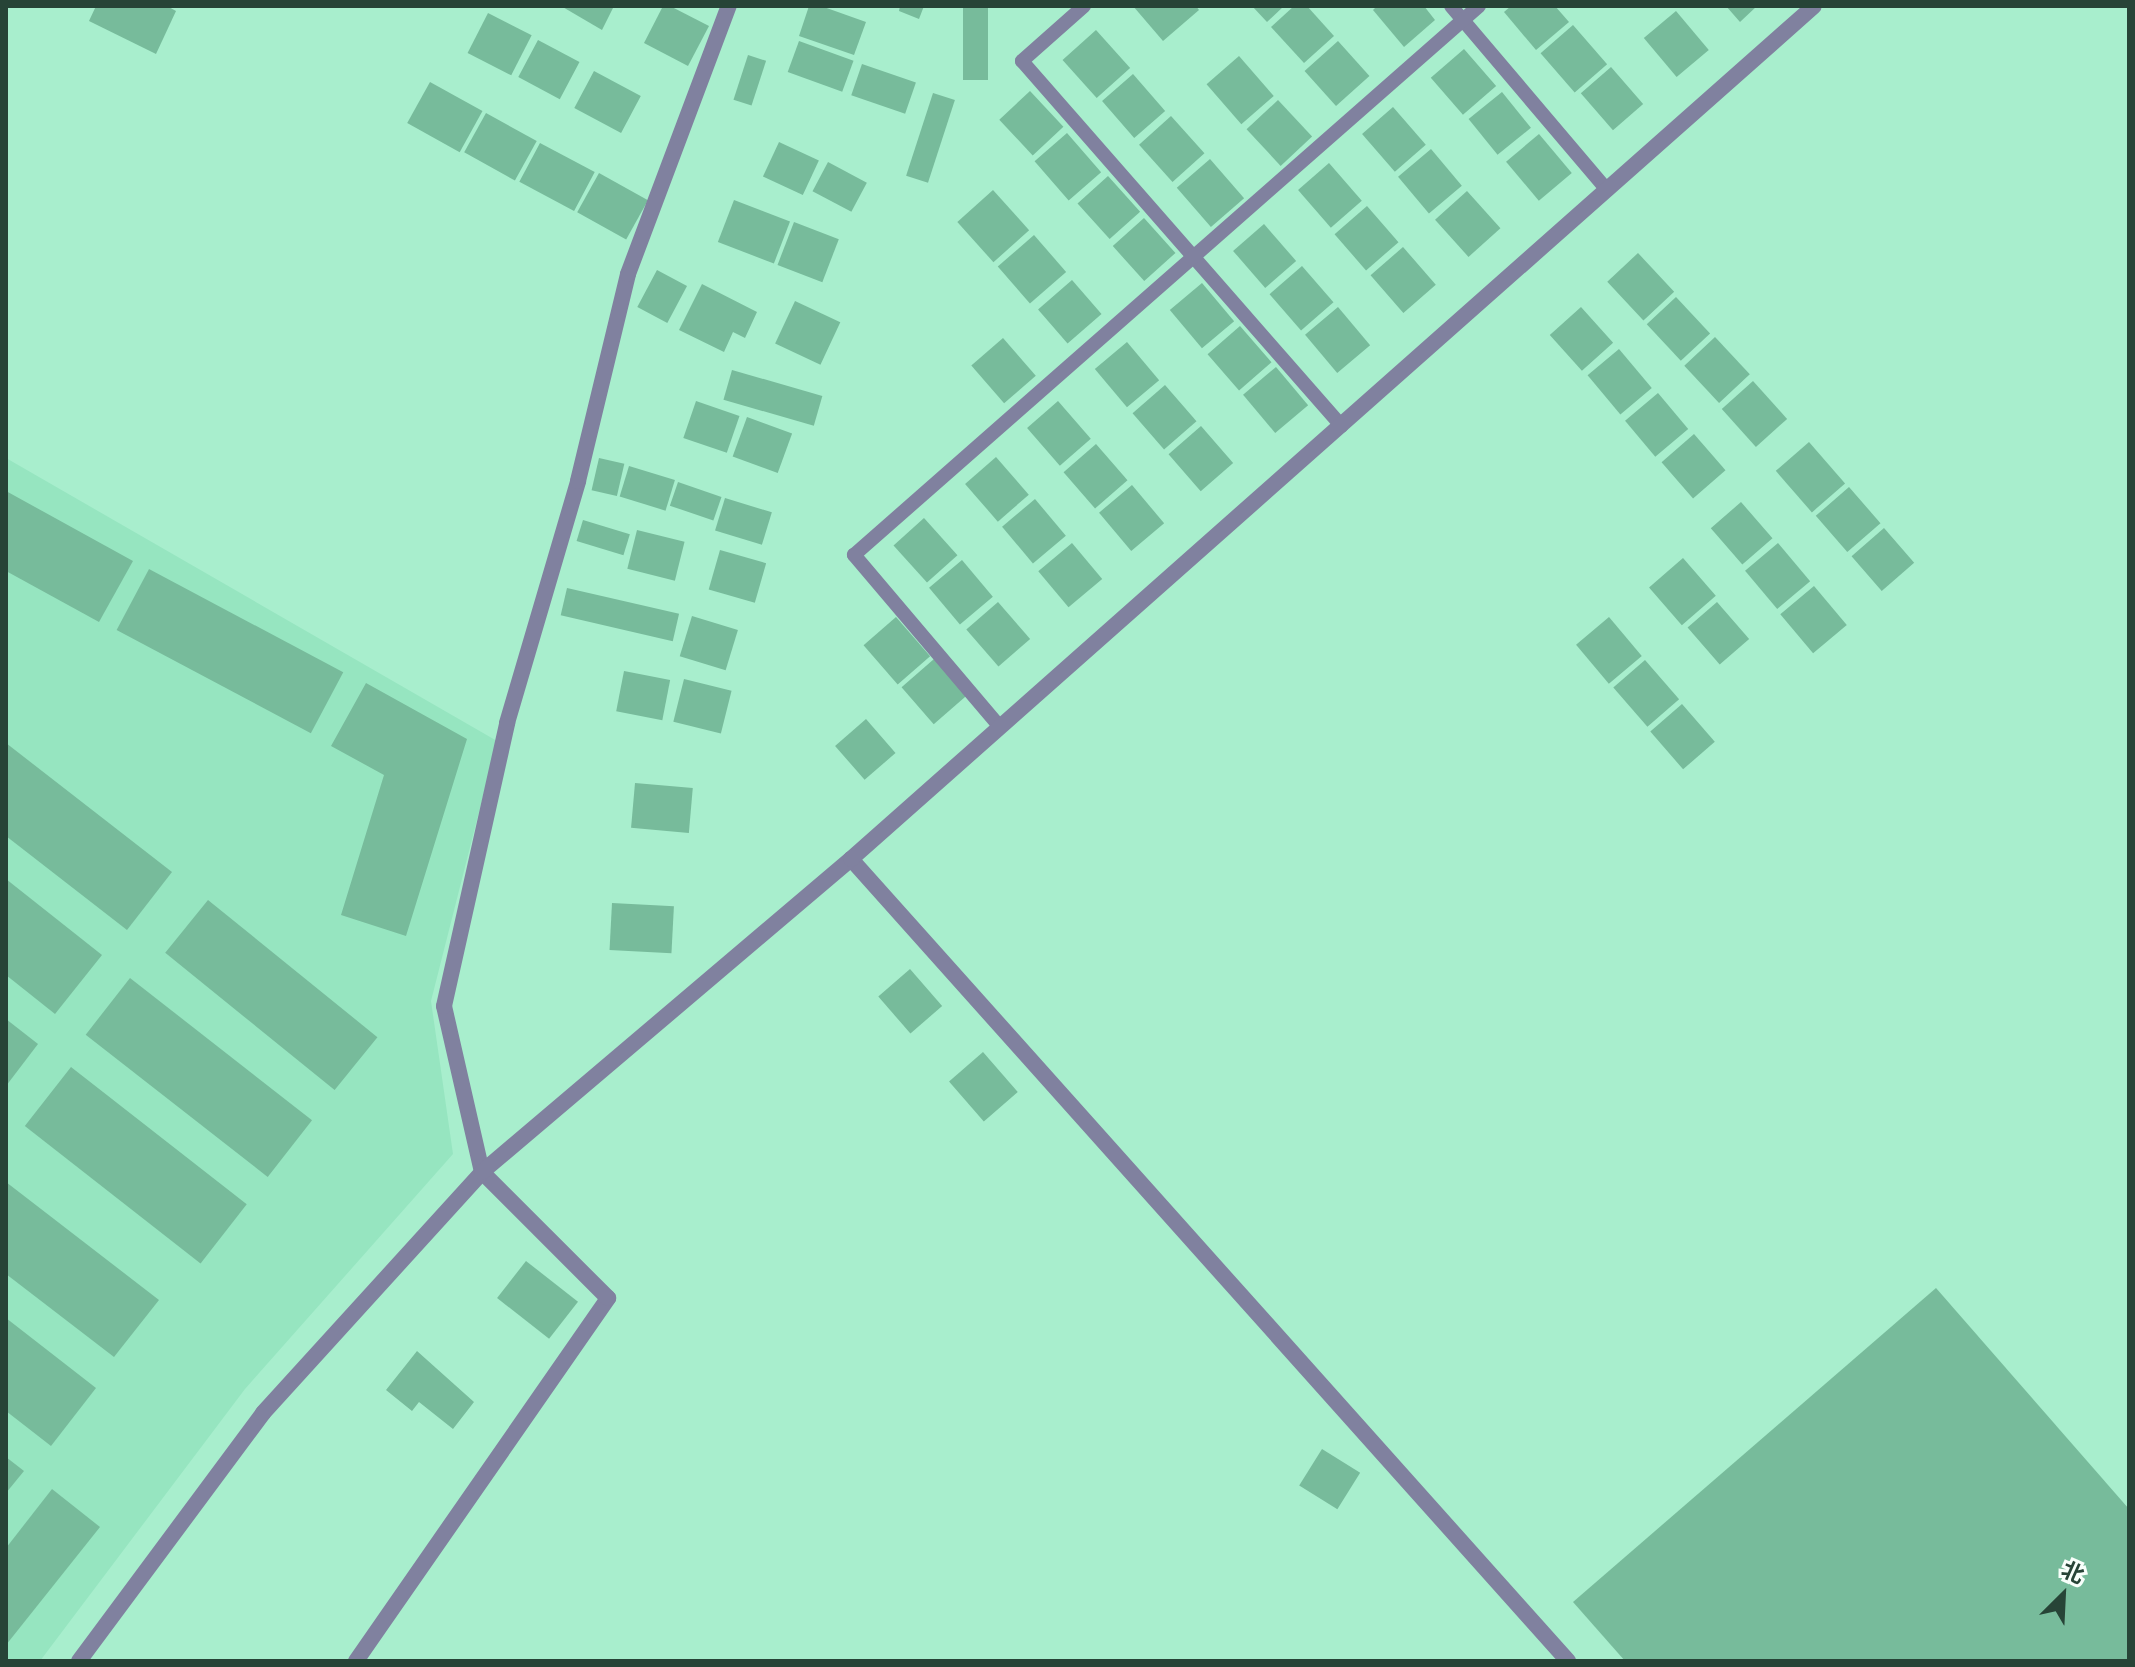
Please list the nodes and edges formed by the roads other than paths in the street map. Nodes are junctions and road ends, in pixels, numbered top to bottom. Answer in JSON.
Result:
{"nodes":[{"id":1,"x":729,"y":6,"type":"edge"},
{"id":2,"x":1084,"y":6,"type":"edge"},
{"id":3,"x":1451,"y":6,"type":"edge"},
{"id":4,"x":1479,"y":6,"type":"edge"},
{"id":5,"x":1814,"y":6,"type":"edge"},
{"id":6,"x":1463,"y":20,"type":"junction"},
{"id":7,"x":1607,"y":190,"type":"junction"},
{"id":8,"x":1195,"y":256,"type":"junction"},
{"id":9,"x":1342,"y":426,"type":"junction"},
{"id":10,"x":1000,"y":727,"type":"junction"},
{"id":11,"x":851,"y":859,"type":"junction"},
{"id":12,"x":482,"y":1172,"type":"junction"},
{"id":13,"x":79,"y":1661,"type":"edge"},
{"id":14,"x":356,"y":1661,"type":"edge"},
{"id":15,"x":1568,"y":1661,"type":"edge"}],
"edges":[{"from":1,"to":12,"type":"street"},
{"from":2,"to":8,"type":"lane"},
{"from":3,"to":6,"type":"lane"},
{"from":4,"to":6,"type":"lane"},
{"from":5,"to":7,"type":"street"},
{"from":6,"to":7,"type":"lane"},
{"from":6,"to":8,"type":"lane"},
{"from":7,"to":9,"type":"street"},
{"from":8,"to":9,"type":"lane"},
{"from":8,"to":10,"type":"lane"},
{"from":9,"to":10,"type":"street"},
{"from":10,"to":11,"type":"street"},
{"from":11,"to":12,"type":"street"},
{"from":11,"to":15,"type":"street"},
{"from":12,"to":13,"type":"street"},
{"from":12,"to":14,"type":"street"}]}
